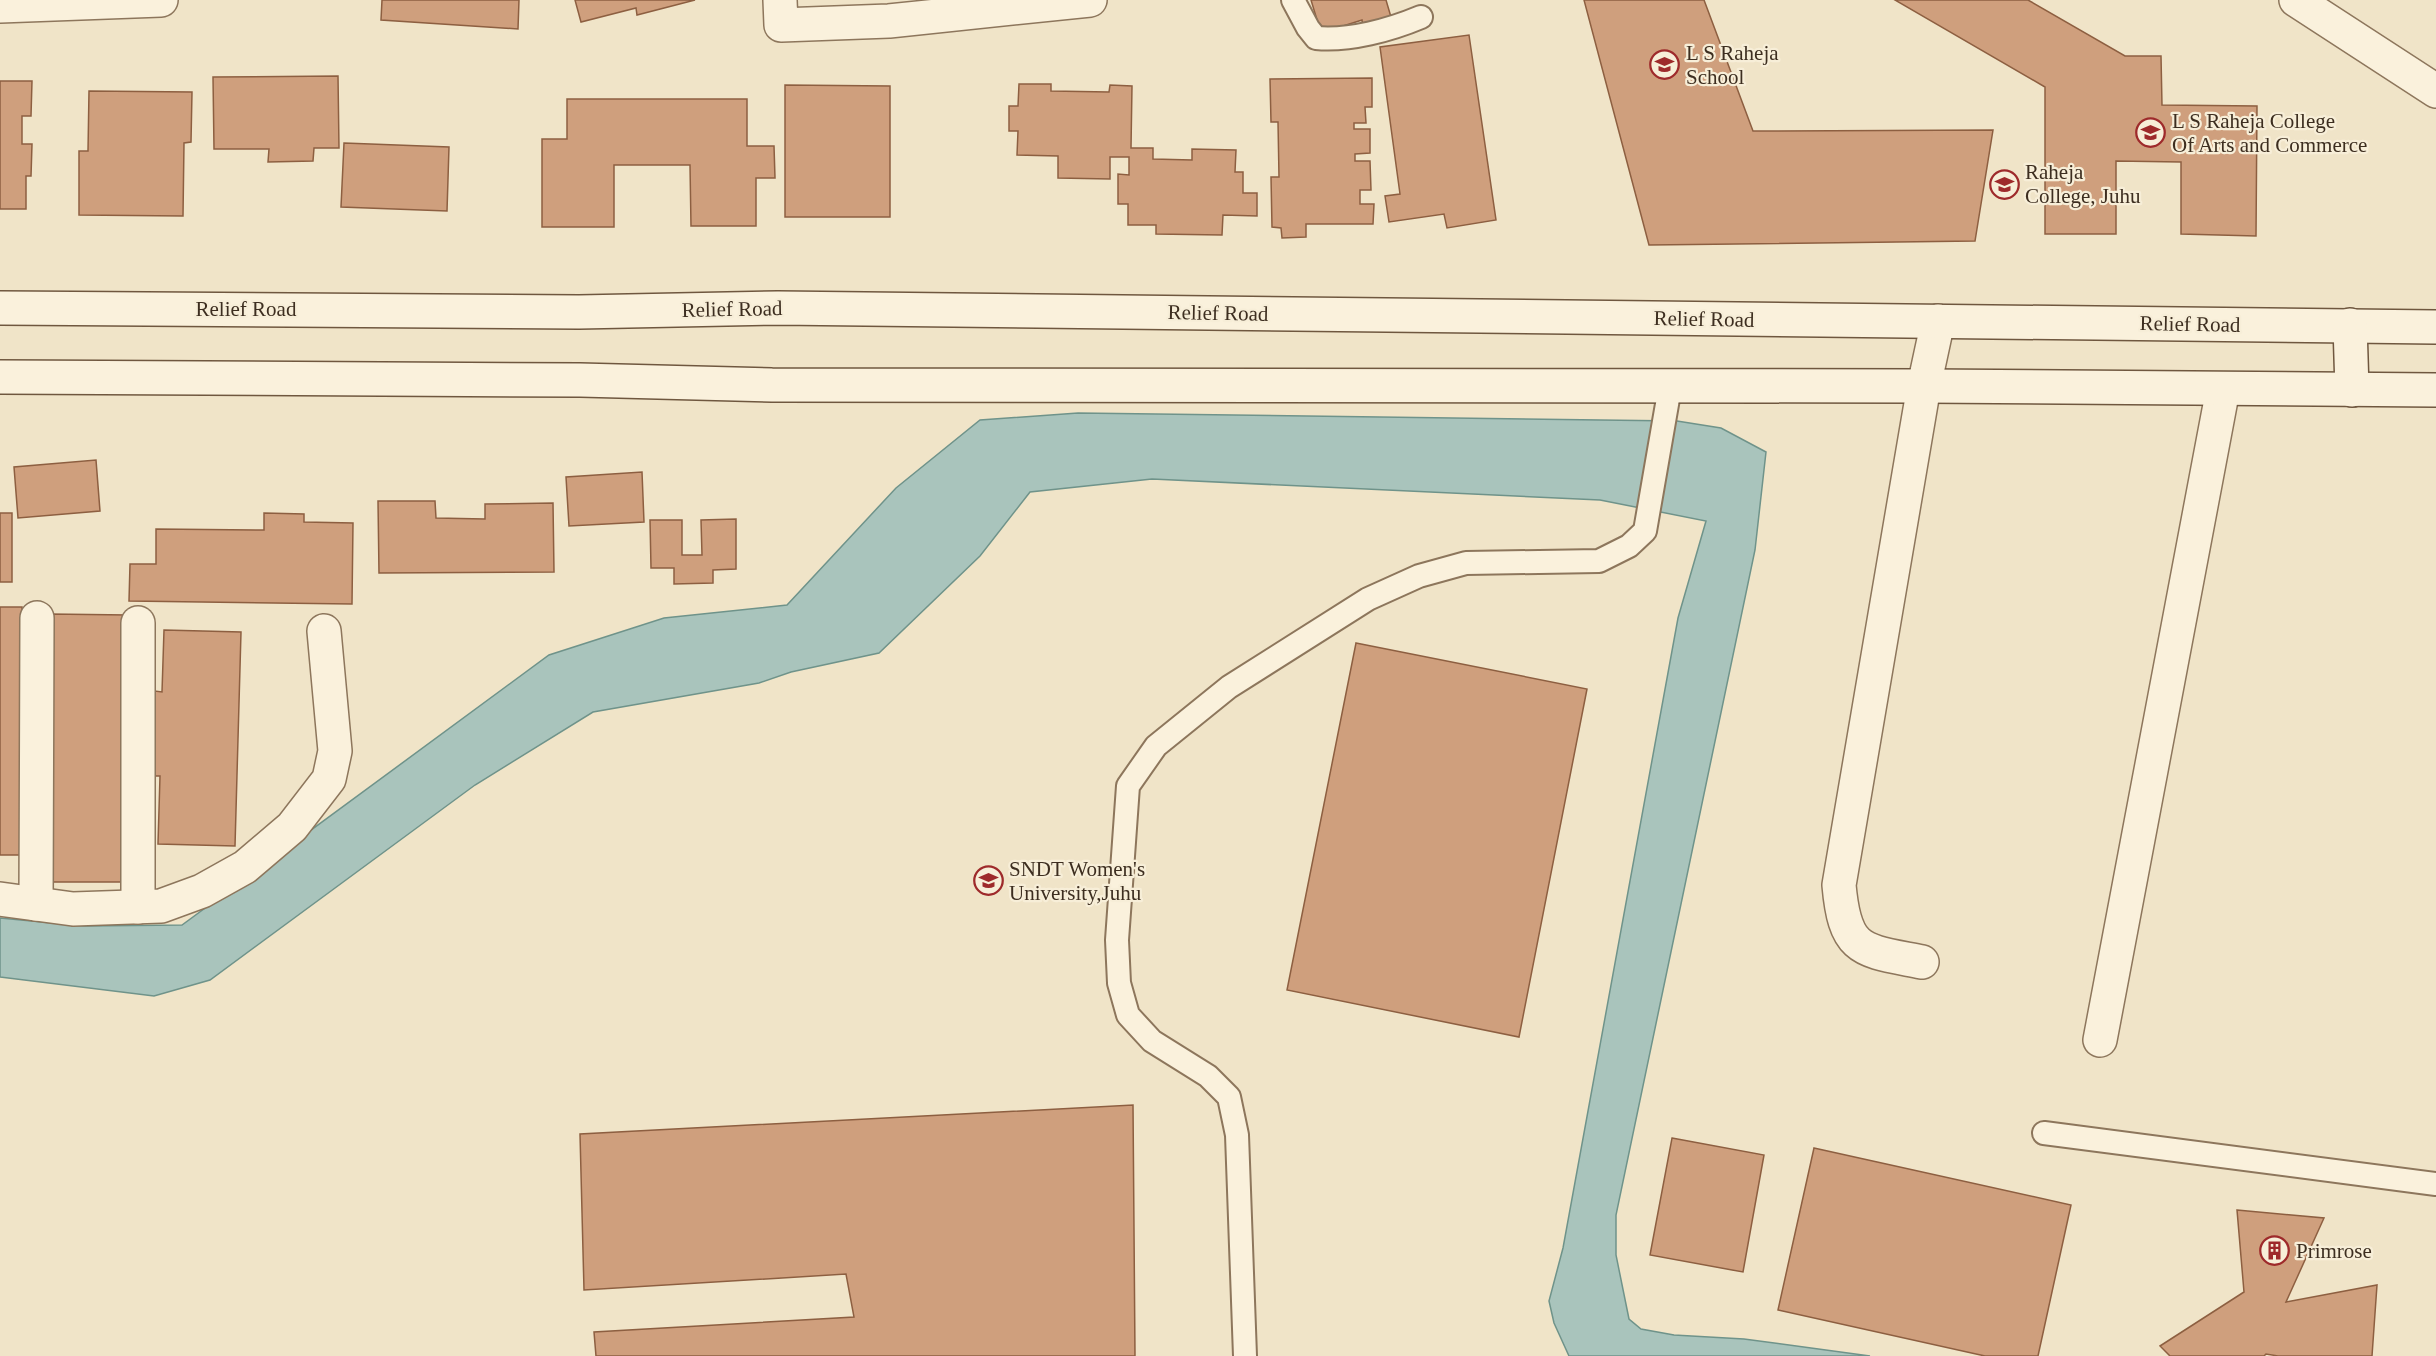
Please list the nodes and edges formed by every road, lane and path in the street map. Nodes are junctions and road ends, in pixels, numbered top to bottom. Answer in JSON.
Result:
{"nodes":[{"id":1,"x":161,"y":0,"type":"edge"},
{"id":2,"x":780,"y":0,"type":"edge"},
{"id":3,"x":1090,"y":0,"type":"edge"},
{"id":4,"x":1293,"y":0,"type":"edge"},
{"id":5,"x":2296,"y":0,"type":"edge"},
{"id":6,"x":0,"y":6,"type":"edge"},
{"id":7,"x":1421,"y":17,"type":"dead end"},
{"id":8,"x":2436,"y":91,"type":"edge"},
{"id":9,"x":0,"y":308,"type":"edge"},
{"id":10,"x":1938,"y":321,"type":"junction"},
{"id":11,"x":2350,"y":325,"type":"junction"},
{"id":12,"x":2436,"y":327,"type":"edge"},
{"id":13,"x":0,"y":377,"type":"edge"},
{"id":14,"x":1924,"y":386,"type":"junction"},
{"id":15,"x":1670,"y":387,"type":"junction"},
{"id":16,"x":2223,"y":389,"type":"junction"},
{"id":17,"x":2352,"y":390,"type":"junction"},
{"id":18,"x":2436,"y":390,"type":"edge"},
{"id":19,"x":37,"y":618,"type":"dead end"},
{"id":20,"x":138,"y":623,"type":"dead end"},
{"id":21,"x":324,"y":631,"type":"dead end"},
{"id":22,"x":0,"y":898,"type":"edge"},
{"id":23,"x":36,"y":904,"type":"junction"},
{"id":24,"x":138,"y":907,"type":"junction"},
{"id":25,"x":1922,"y":962,"type":"dead end"},
{"id":26,"x":2100,"y":1040,"type":"dead end"},
{"id":27,"x":2044,"y":1133,"type":"dead end"},
{"id":28,"x":2436,"y":1184,"type":"edge"},
{"id":29,"x":1245,"y":1356,"type":"edge"}],
"edges":[{"from":1,"to":6,"type":"street"},
{"from":2,"to":3,"type":"street"},
{"from":4,"to":7,"type":"lane"},
{"from":5,"to":8,"type":"street"},
{"from":9,"to":10,"type":"street","name":"Relief Road"},
{"from":10,"to":11,"type":"street","name":"Relief Road"},
{"from":10,"to":14,"type":"street"},
{"from":11,"to":12,"type":"street","name":"Relief Road"},
{"from":11,"to":17,"type":"street"},
{"from":13,"to":15,"type":"street"},
{"from":14,"to":15,"type":"street"},
{"from":14,"to":16,"type":"street"},
{"from":14,"to":25,"type":"street"},
{"from":15,"to":29,"type":"lane"},
{"from":16,"to":17,"type":"street"},
{"from":16,"to":26,"type":"street"},
{"from":17,"to":18,"type":"street"},
{"from":19,"to":23,"type":"street"},
{"from":20,"to":24,"type":"street"},
{"from":21,"to":24,"type":"street"},
{"from":22,"to":23,"type":"street"},
{"from":23,"to":24,"type":"street"},
{"from":27,"to":28,"type":"lane"}]}
